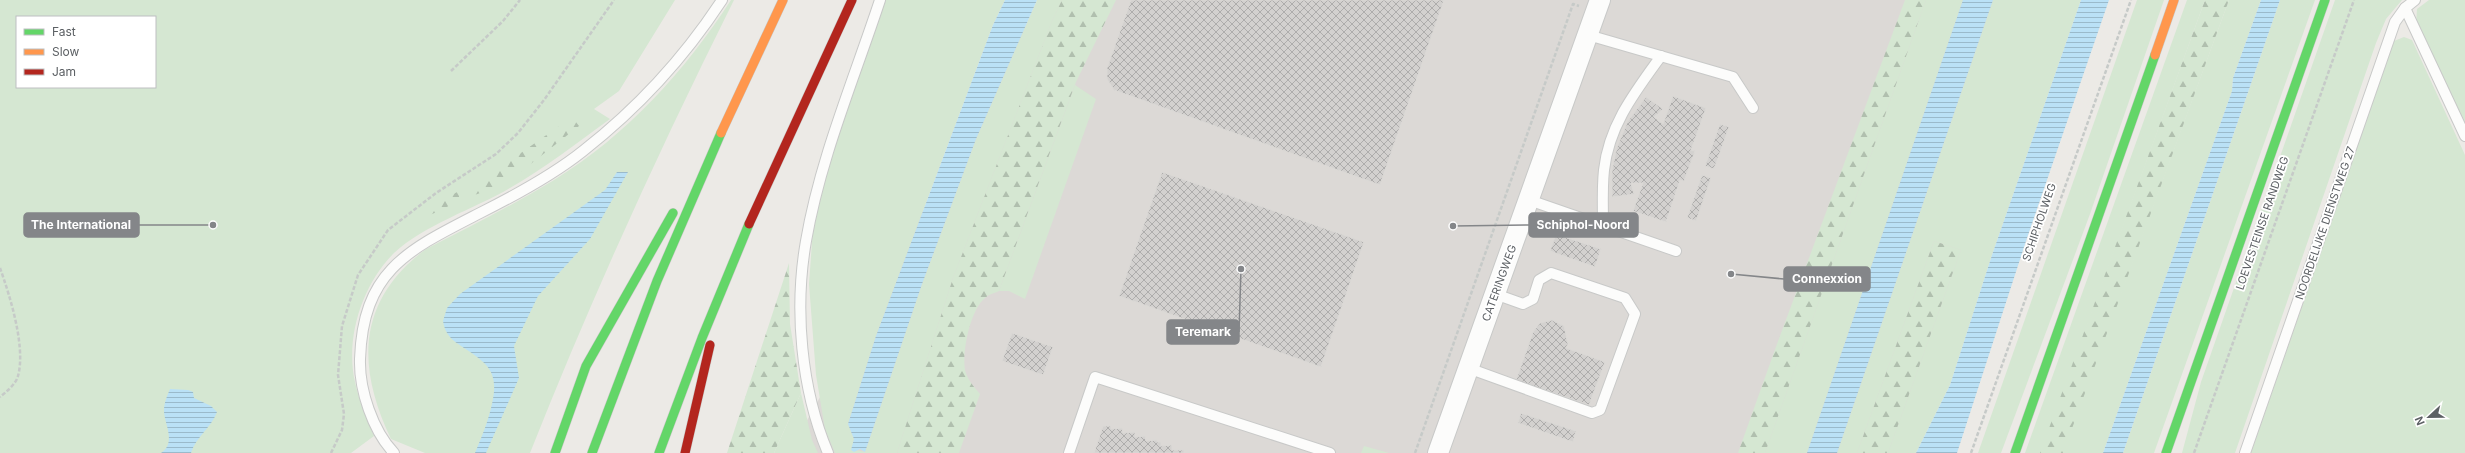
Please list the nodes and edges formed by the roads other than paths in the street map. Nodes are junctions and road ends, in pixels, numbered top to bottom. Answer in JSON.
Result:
{"nodes":[{"id":1,"x":722,"y":0,"type":"edge"},
{"id":2,"x":784,"y":0,"type":"edge"},
{"id":3,"x":852,"y":0,"type":"edge"},
{"id":4,"x":880,"y":0,"type":"edge"},
{"id":5,"x":2174,"y":0,"type":"edge"},
{"id":6,"x":2325,"y":0,"type":"edge"},
{"id":7,"x":2415,"y":0,"type":"edge"},
{"id":8,"x":1598,"y":6,"type":"edge"},
{"id":9,"x":2405,"y":8,"type":"junction"},
{"id":10,"x":1588,"y":35,"type":"junction"},
{"id":11,"x":1661,"y":56,"type":"junction"},
{"id":12,"x":1752,"y":108,"type":"dead end"},
{"id":13,"x":727,"y":118,"type":"junction"},
{"id":14,"x":2465,"y":136,"type":"edge"},
{"id":15,"x":684,"y":194,"type":"dead end"},
{"id":16,"x":1529,"y":200,"type":"junction"},
{"id":17,"x":676,"y":208,"type":"dead end"},
{"id":18,"x":1603,"y":226,"type":"junction"},
{"id":19,"x":1676,"y":251,"type":"dead end"},
{"id":20,"x":726,"y":278,"type":"junction"},
{"id":21,"x":1495,"y":294,"type":"junction"},
{"id":22,"x":1468,"y":368,"type":"junction"},
{"id":23,"x":394,"y":453,"type":"edge"},
{"id":24,"x":556,"y":453,"type":"edge"},
{"id":25,"x":592,"y":453,"type":"edge"},
{"id":26,"x":659,"y":453,"type":"edge"},
{"id":27,"x":685,"y":453,"type":"edge"},
{"id":28,"x":828,"y":453,"type":"edge"},
{"id":29,"x":1069,"y":453,"type":"edge"},
{"id":30,"x":1330,"y":453,"type":"edge"},
{"id":31,"x":1438,"y":453,"type":"edge"},
{"id":32,"x":2015,"y":453,"type":"edge"},
{"id":33,"x":2166,"y":453,"type":"edge"},
{"id":34,"x":2245,"y":453,"type":"edge"}],
"edges":[{"from":1,"to":23,"type":"lane"},
{"from":2,"to":13,"type":"main road"},
{"from":3,"to":20,"type":"main road"},
{"from":4,"to":28,"type":"lane"},
{"from":5,"to":32,"type":"main road"},
{"from":6,"to":33,"type":"main road","name":"LOEVESTEINSE RANDWEG"},
{"from":7,"to":9,"type":"lane","name":"NOORDELIJKE DIENSTWEG 27"},
{"from":8,"to":10,"type":"street","name":"CATERINGWEG"},
{"from":9,"to":14,"type":"lane"},
{"from":9,"to":34,"type":"lane","name":"NOORDELIJKE DIENSTWEG 27"},
{"from":10,"to":11,"type":"lane"},
{"from":10,"to":16,"type":"street","name":"CATERINGWEG"},
{"from":11,"to":12,"type":"lane"},
{"from":11,"to":18,"type":"lane"},
{"from":13,"to":15,"type":"main road"},
{"from":13,"to":25,"type":"main road"},
{"from":16,"to":18,"type":"lane"},
{"from":16,"to":21,"type":"street","name":"CATERINGWEG"},
{"from":17,"to":24,"type":"main road"},
{"from":18,"to":19,"type":"lane"},
{"from":20,"to":26,"type":"main road"},
{"from":20,"to":27,"type":"main road"},
{"from":21,"to":22,"type":"street","name":"CATERINGWEG"},
{"from":21,"to":22,"type":"lane"},
{"from":22,"to":31,"type":"street","name":"CATERINGWEG"},
{"from":29,"to":30,"type":"lane"}]}
